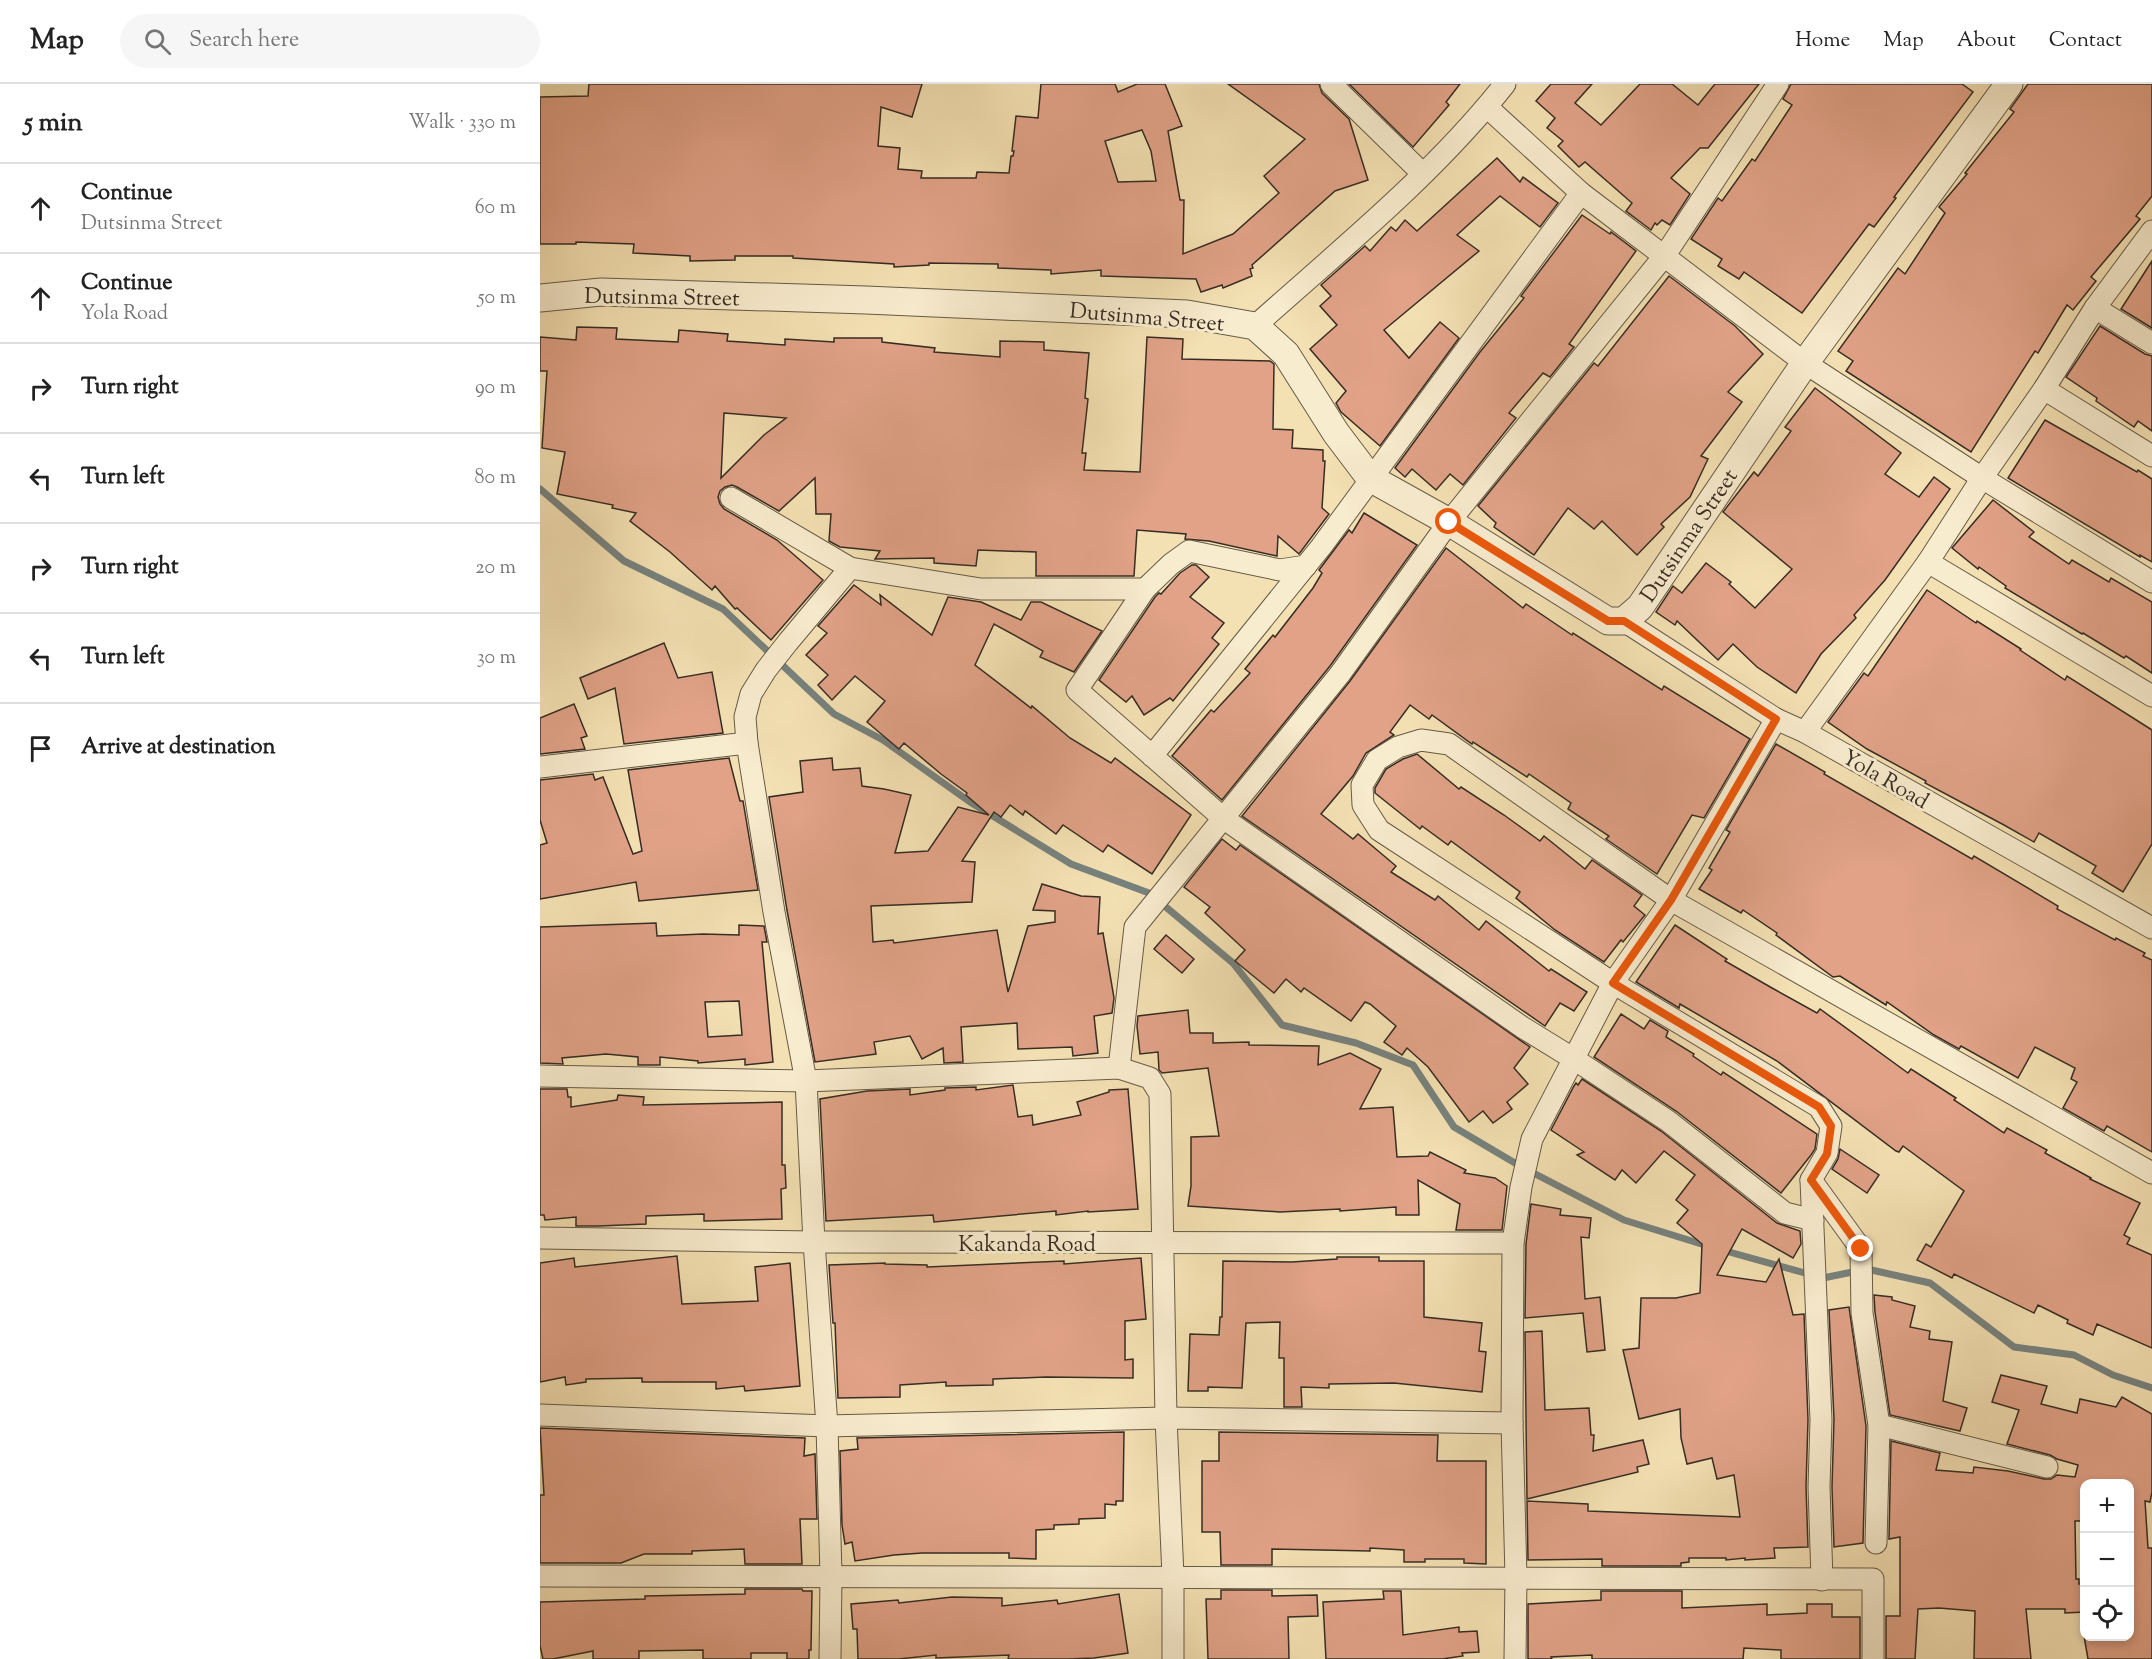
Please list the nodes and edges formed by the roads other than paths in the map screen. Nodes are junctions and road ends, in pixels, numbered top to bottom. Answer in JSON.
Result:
{"nodes":[{"id":1,"x":1331,"y":84,"type":"edge"},
{"id":2,"x":1505,"y":84,"type":"edge"},
{"id":3,"x":1778,"y":84,"type":"edge"},
{"id":4,"x":2009,"y":84,"type":"edge"},
{"id":5,"x":1487,"y":106,"type":"junction"},
{"id":6,"x":1423,"y":174,"type":"junction"},
{"id":7,"x":1581,"y":193,"type":"junction"},
{"id":8,"x":2152,"y":231,"type":"edge"},
{"id":9,"x":1665,"y":255,"type":"junction"},
{"id":10,"x":540,"y":298,"type":"edge"},
{"id":11,"x":2095,"y":308,"type":"junction"},
{"id":12,"x":1255,"y":327,"type":"junction"},
{"id":13,"x":2152,"y":343,"type":"edge"},
{"id":14,"x":1805,"y":363,"type":"junction"},
{"id":15,"x":2044,"y":389,"type":"junction"},
{"id":16,"x":2152,"y":456,"type":"edge"},
{"id":17,"x":1370,"y":478,"type":"junction"},
{"id":18,"x":1982,"y":478,"type":"junction"},
{"id":19,"x":731,"y":498,"type":"dead end"},
{"id":20,"x":1449,"y":522,"type":"junction"},
{"id":21,"x":1928,"y":562,"type":"junction"},
{"id":22,"x":1306,"y":566,"type":"junction"},
{"id":23,"x":850,"y":568,"type":"junction"},
{"id":24,"x":2152,"y":582,"type":"edge"},
{"id":25,"x":1144,"y":589,"type":"junction"},
{"id":26,"x":1624,"y":621,"type":"junction"},
{"id":27,"x":2152,"y":696,"type":"edge"},
{"id":28,"x":1776,"y":719,"type":"junction"},
{"id":29,"x":1805,"y":732,"type":"junction"},
{"id":30,"x":747,"y":743,"type":"junction"},
{"id":31,"x":1152,"y":756,"type":"junction"},
{"id":32,"x":540,"y":767,"type":"edge"},
{"id":33,"x":1223,"y":818,"type":"junction"},
{"id":34,"x":1671,"y":900,"type":"junction"},
{"id":35,"x":2152,"y":928,"type":"edge"},
{"id":36,"x":1613,"y":983,"type":"junction"},
{"id":37,"x":1574,"y":1059,"type":"junction"},
{"id":38,"x":1119,"y":1068,"type":"junction"},
{"id":39,"x":540,"y":1076,"type":"edge"},
{"id":40,"x":806,"y":1081,"type":"junction"},
{"id":41,"x":2152,"y":1173,"type":"edge"},
{"id":42,"x":1811,"y":1180,"type":"junction"},
{"id":43,"x":1813,"y":1220,"type":"junction"},
{"id":44,"x":540,"y":1238,"type":"edge"},
{"id":45,"x":814,"y":1242,"type":"junction"},
{"id":46,"x":1164,"y":1243,"type":"junction"},
{"id":47,"x":1513,"y":1243,"type":"junction"},
{"id":48,"x":540,"y":1415,"type":"edge"},
{"id":49,"x":1166,"y":1418,"type":"junction"},
{"id":50,"x":1512,"y":1423,"type":"junction"},
{"id":51,"x":1879,"y":1425,"type":"junction"},
{"id":52,"x":827,"y":1426,"type":"junction"},
{"id":53,"x":2047,"y":1467,"type":"dead end"},
{"id":54,"x":1876,"y":1543,"type":"dead end"},
{"id":55,"x":540,"y":1576,"type":"edge"},
{"id":56,"x":831,"y":1576,"type":"junction"},
{"id":57,"x":1173,"y":1576,"type":"junction"},
{"id":58,"x":1516,"y":1577,"type":"junction"},
{"id":59,"x":1822,"y":1580,"type":"junction"},
{"id":60,"x":830,"y":1659,"type":"edge"},
{"id":61,"x":1173,"y":1659,"type":"edge"},
{"id":62,"x":1515,"y":1659,"type":"edge"},
{"id":63,"x":1873,"y":1659,"type":"edge"}],
"edges":[{"from":1,"to":6,"type":"street"},
{"from":2,"to":5,"type":"street"},
{"from":3,"to":9,"type":"street"},
{"from":4,"to":14,"type":"street","name":"Dutsinma Street"},
{"from":5,"to":6,"type":"street"},
{"from":5,"to":7,"type":"street"},
{"from":6,"to":12,"type":"street"},
{"from":7,"to":9,"type":"street"},
{"from":7,"to":17,"type":"street"},
{"from":8,"to":11,"type":"street"},
{"from":9,"to":14,"type":"street"},
{"from":9,"to":20,"type":"street"},
{"from":10,"to":12,"type":"street","name":"Dutsinma Street"},
{"from":11,"to":13,"type":"street"},
{"from":11,"to":15,"type":"street"},
{"from":12,"to":17,"type":"street","name":"Dutsinma Street"},
{"from":14,"to":18,"type":"street"},
{"from":14,"to":26,"type":"street","name":"Dutsinma Street"},
{"from":15,"to":16,"type":"street"},
{"from":15,"to":18,"type":"street"},
{"from":17,"to":20,"type":"street","name":"Dutsinma Street"},
{"from":17,"to":22,"type":"street"},
{"from":18,"to":21,"type":"street"},
{"from":18,"to":24,"type":"street"},
{"from":19,"to":23,"type":"street"},
{"from":20,"to":26,"type":"street","name":"Dutsinma Street"},
{"from":20,"to":33,"type":"street"},
{"from":21,"to":27,"type":"street"},
{"from":21,"to":29,"type":"street"},
{"from":22,"to":25,"type":"street"},
{"from":22,"to":31,"type":"street"},
{"from":23,"to":25,"type":"street"},
{"from":23,"to":30,"type":"street"},
{"from":25,"to":31,"type":"street"},
{"from":26,"to":28,"type":"street","name":"Yola Road"},
{"from":28,"to":29,"type":"street","name":"Yola Road"},
{"from":28,"to":34,"type":"street"},
{"from":29,"to":35,"type":"street","name":"Yola Road"},
{"from":30,"to":32,"type":"street"},
{"from":30,"to":40,"type":"street"},
{"from":31,"to":33,"type":"street"},
{"from":33,"to":37,"type":"street"},
{"from":33,"to":38,"type":"street"},
{"from":34,"to":36,"type":"street"},
{"from":34,"to":36,"type":"street"},
{"from":34,"to":41,"type":"street"},
{"from":36,"to":37,"type":"street"},
{"from":36,"to":42,"type":"street"},
{"from":37,"to":43,"type":"street"},
{"from":37,"to":47,"type":"street"},
{"from":38,"to":40,"type":"street"},
{"from":38,"to":46,"type":"street"},
{"from":39,"to":40,"type":"street"},
{"from":40,"to":45,"type":"street"},
{"from":42,"to":43,"type":"street"},
{"from":42,"to":51,"type":"street"},
{"from":43,"to":59,"type":"street"},
{"from":44,"to":45,"type":"street","name":"Kakanda Road"},
{"from":45,"to":46,"type":"street","name":"Kakanda Road"},
{"from":45,"to":52,"type":"street"},
{"from":46,"to":47,"type":"street","name":"Kakanda Road"},
{"from":46,"to":49,"type":"street"},
{"from":47,"to":50,"type":"street"},
{"from":48,"to":52,"type":"street"},
{"from":49,"to":50,"type":"street"},
{"from":49,"to":52,"type":"street"},
{"from":49,"to":57,"type":"street"},
{"from":50,"to":58,"type":"street"},
{"from":51,"to":53,"type":"street"},
{"from":51,"to":54,"type":"street"},
{"from":52,"to":56,"type":"street"},
{"from":55,"to":56,"type":"street"},
{"from":56,"to":57,"type":"street"},
{"from":56,"to":60,"type":"street"},
{"from":57,"to":58,"type":"street"},
{"from":57,"to":61,"type":"street"},
{"from":58,"to":59,"type":"street"},
{"from":58,"to":62,"type":"street"},
{"from":59,"to":63,"type":"street"}]}
